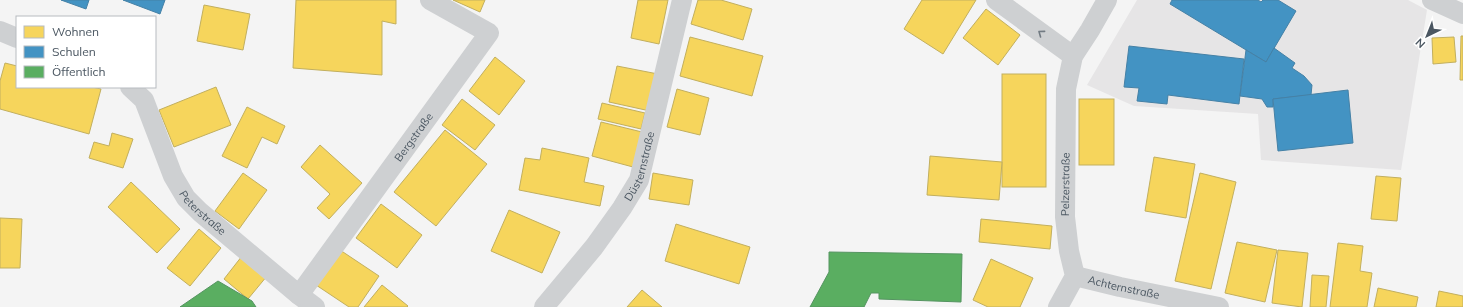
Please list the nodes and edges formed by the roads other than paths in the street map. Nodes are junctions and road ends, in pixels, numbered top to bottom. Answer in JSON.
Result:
{"nodes":[{"id":1,"x":430,"y":0,"type":"edge"},
{"id":2,"x":682,"y":0,"type":"edge"},
{"id":3,"x":996,"y":0,"type":"edge"},
{"id":4,"x":1107,"y":0,"type":"edge"},
{"id":5,"x":1432,"y":0,"type":"edge"},
{"id":6,"x":1463,"y":14,"type":"edge"},
{"id":7,"x":0,"y":32,"type":"edge"},
{"id":8,"x":16,"y":38,"type":"edge"},
{"id":9,"x":1073,"y":56,"type":"junction"},
{"id":10,"x":131,"y":88,"type":"edge"},
{"id":11,"x":1075,"y":276,"type":"junction"},
{"id":12,"x":299,"y":295,"type":"junction"},
{"id":13,"x":315,"y":307,"type":"edge"},
{"id":14,"x":544,"y":307,"type":"edge"},
{"id":15,"x":1058,"y":307,"type":"edge"},
{"id":16,"x":1219,"y":307,"type":"edge"}],
"edges":[{"from":1,"to":12,"type":"street","name":"Bergstraße"},
{"from":2,"to":14,"type":"street","name":"Düsternstraße"},
{"from":9,"to":3,"type":"street","one_way":true},
{"from":4,"to":9,"type":"street"},
{"from":5,"to":6,"type":"street"},
{"from":7,"to":8,"type":"street"},
{"from":9,"to":11,"type":"street","name":"Pelzerstraße"},
{"from":10,"to":12,"type":"street","name":"Peterstraße"},
{"from":11,"to":15,"type":"street"},
{"from":11,"to":16,"type":"street","name":"Achternstraße"},
{"from":12,"to":13,"type":"street","name":"Peterstraße"}]}
